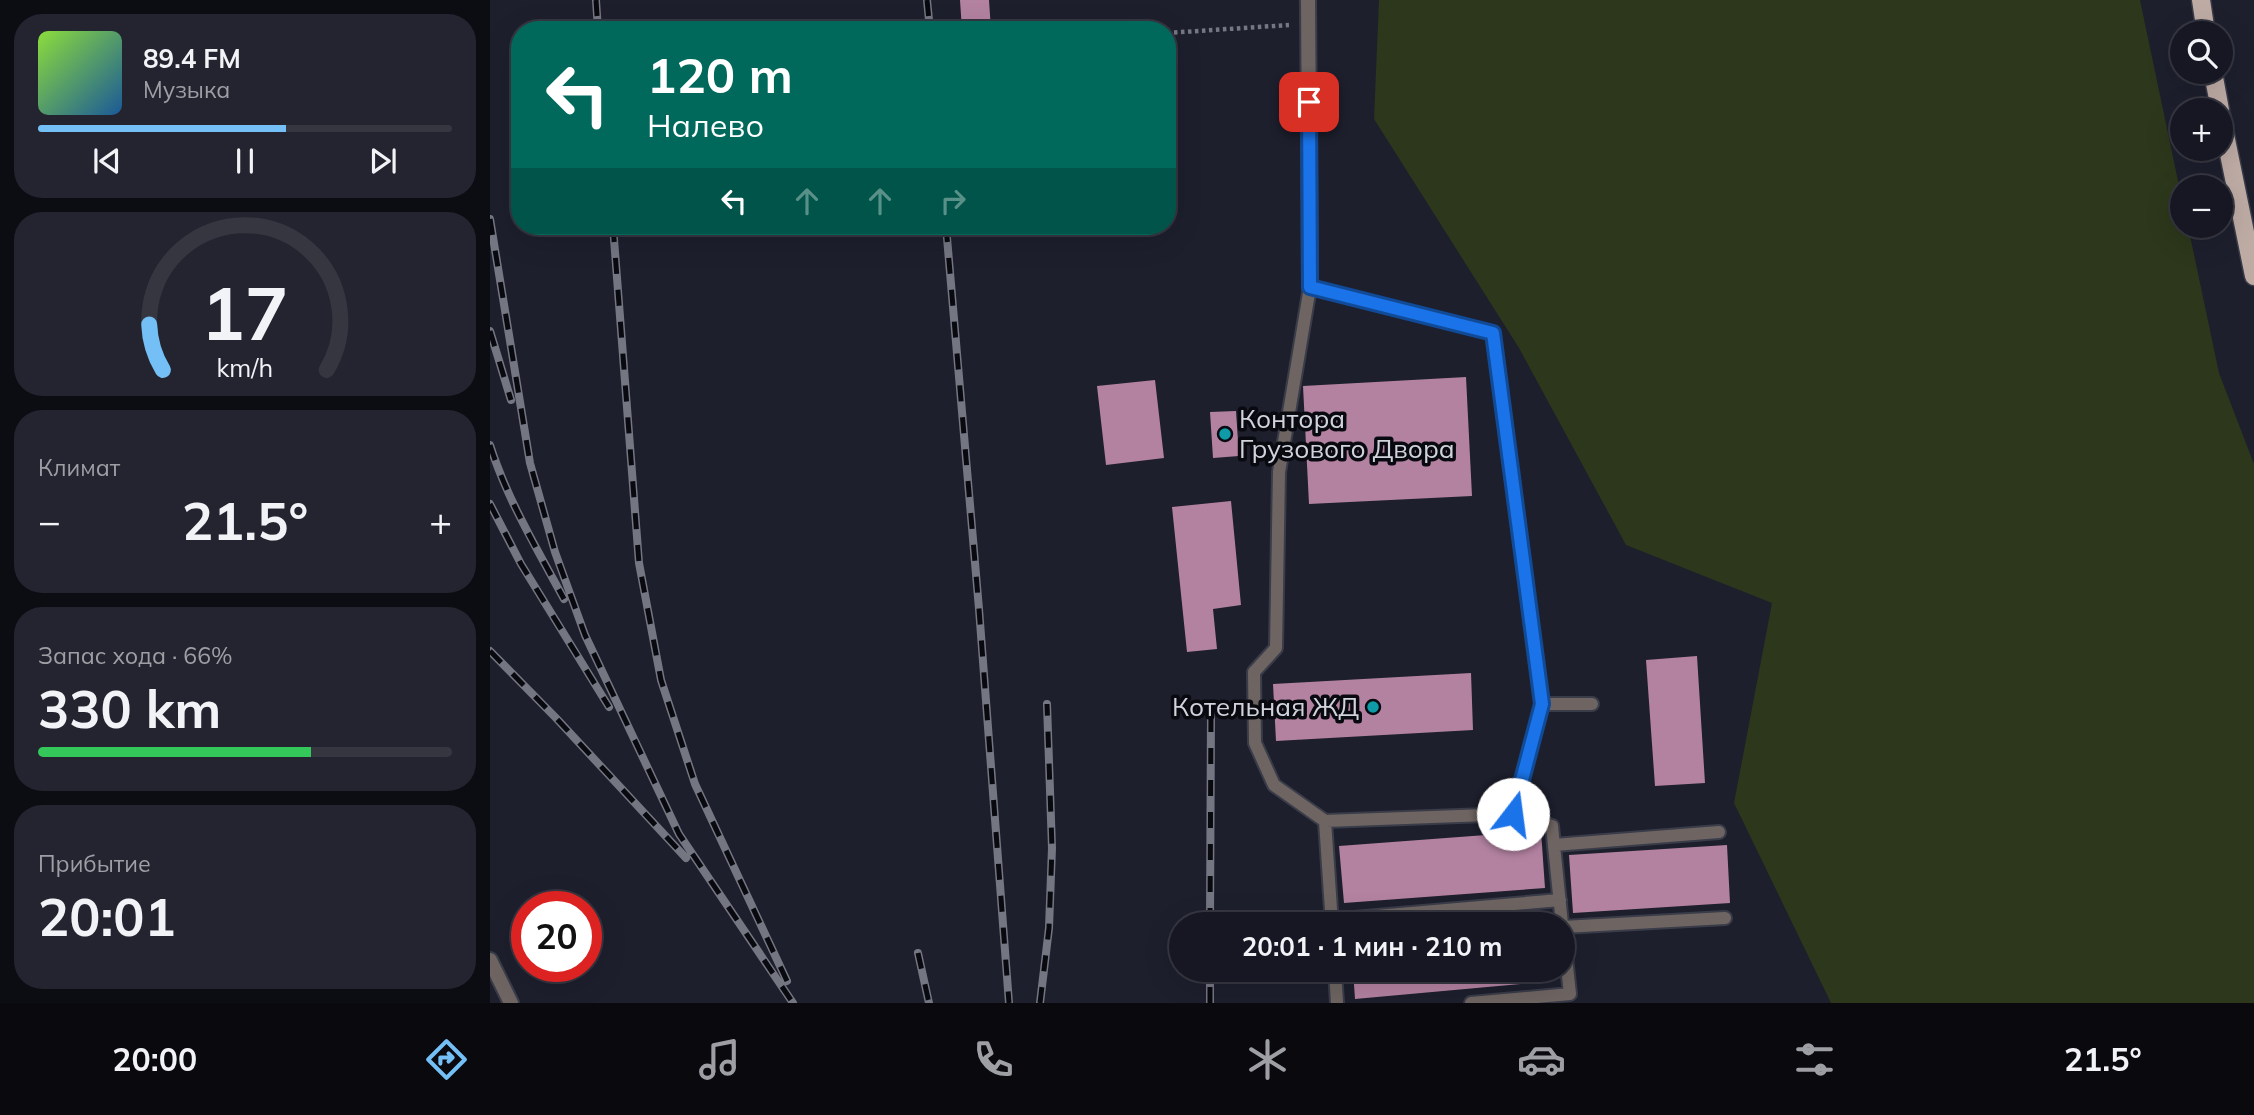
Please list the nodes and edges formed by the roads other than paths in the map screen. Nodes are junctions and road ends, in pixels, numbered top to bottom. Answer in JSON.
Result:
{"nodes":[{"id":1,"x":1308,"y":0,"type":"edge"},
{"id":2,"x":2201,"y":0,"type":"edge"},
{"id":3,"x":2204,"y":21,"type":"edge"},
{"id":4,"x":2230,"y":161,"type":"edge"},
{"id":5,"x":2254,"y":276,"type":"edge"},
{"id":6,"x":1310,"y":287,"type":"junction"},
{"id":7,"x":1542,"y":704,"type":"junction"},
{"id":8,"x":1592,"y":704,"type":"dead end"},
{"id":9,"x":1513,"y":814,"type":"junction"},
{"id":10,"x":1325,"y":821,"type":"junction"},
{"id":11,"x":1719,"y":832,"type":"dead end"},
{"id":12,"x":1554,"y":845,"type":"junction"},
{"id":13,"x":1560,"y":900,"type":"junction"},
{"id":14,"x":1331,"y":912,"type":"edge"},
{"id":15,"x":1436,"y":912,"type":"edge"},
{"id":16,"x":1561,"y":912,"type":"edge"},
{"id":17,"x":1725,"y":918,"type":"dead end"},
{"id":18,"x":1575,"y":926,"type":"edge"},
{"id":19,"x":490,"y":960,"type":"edge"},
{"id":20,"x":1336,"y":982,"type":"edge"},
{"id":21,"x":1569,"y":982,"type":"edge"},
{"id":22,"x":511,"y":1003,"type":"edge"},
{"id":23,"x":1337,"y":1003,"type":"edge"},
{"id":24,"x":1471,"y":1003,"type":"edge"}],
"edges":[{"from":1,"to":6,"type":"street"},
{"from":2,"to":3,"type":"main road"},
{"from":4,"to":5,"type":"main road"},
{"from":6,"to":7,"type":"lane"},
{"from":6,"to":10,"type":"lane"},
{"from":7,"to":8,"type":"lane"},
{"from":7,"to":9,"type":"lane"},
{"from":9,"to":10,"type":"lane"},
{"from":9,"to":12,"type":"lane"},
{"from":10,"to":14,"type":"lane"},
{"from":11,"to":12,"type":"lane"},
{"from":12,"to":13,"type":"lane"},
{"from":13,"to":15,"type":"lane"},
{"from":13,"to":16,"type":"lane"},
{"from":17,"to":18,"type":"lane"},
{"from":19,"to":22,"type":"street"},
{"from":20,"to":23,"type":"lane"},
{"from":21,"to":24,"type":"lane"}]}
